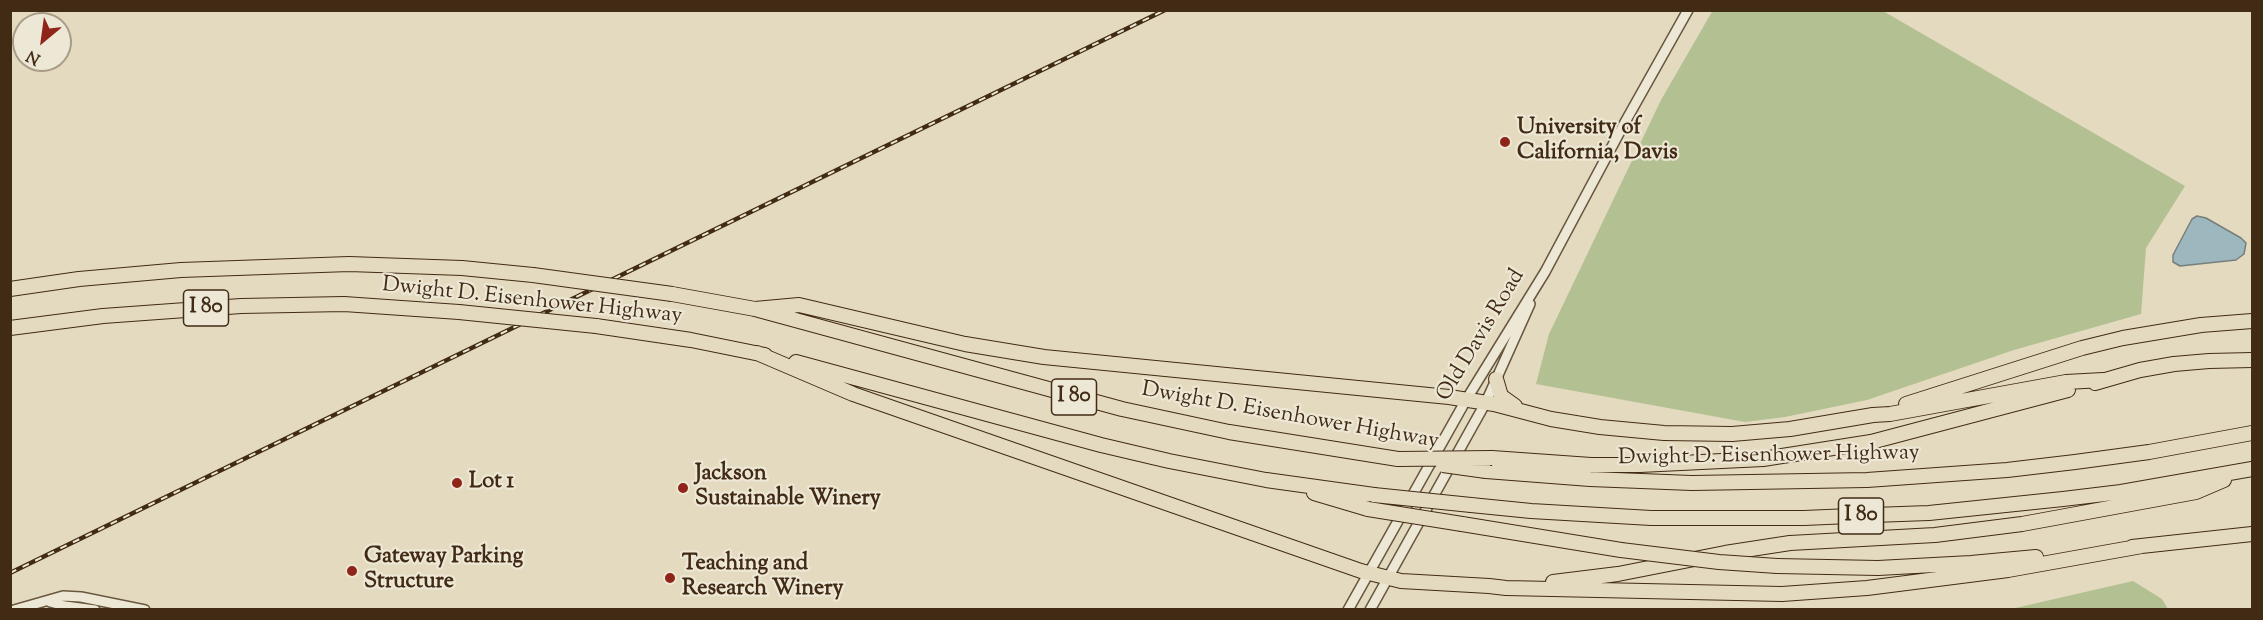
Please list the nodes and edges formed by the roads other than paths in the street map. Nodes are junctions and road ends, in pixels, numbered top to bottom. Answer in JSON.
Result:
{"nodes":[{"id":1,"x":1689,"y":10,"type":"edge"},
{"id":2,"x":1545,"y":272,"type":"junction"},
{"id":3,"x":10,"y":289,"type":"edge"},
{"id":4,"x":755,"y":309,"type":"junction"},
{"id":5,"x":2253,"y":321,"type":"edge"},
{"id":6,"x":10,"y":328,"type":"edge"},
{"id":7,"x":757,"y":353,"type":"junction"},
{"id":8,"x":2253,"y":360,"type":"edge"},
{"id":9,"x":1496,"y":379,"type":"junction"},
{"id":10,"x":2103,"y":380,"type":"junction"},
{"id":11,"x":1466,"y":400,"type":"junction"},
{"id":12,"x":1486,"y":402,"type":"junction"},
{"id":13,"x":1521,"y":411,"type":"junction"},
{"id":14,"x":1873,"y":415,"type":"junction"},
{"id":15,"x":2253,"y":433,"type":"edge"},
{"id":16,"x":1398,"y":459,"type":"junction"},
{"id":17,"x":2250,"y":470,"type":"edge"},
{"id":18,"x":1266,"y":480,"type":"junction"},
{"id":19,"x":2253,"y":534,"type":"edge"},
{"id":20,"x":2142,"y":546,"type":"junction"},
{"id":21,"x":1369,"y":573,"type":"junction"},
{"id":22,"x":1388,"y":578,"type":"junction"},
{"id":23,"x":1489,"y":586,"type":"junction"},
{"id":24,"x":50,"y":602,"type":"junction"},
{"id":25,"x":14,"y":609,"type":"edge"},
{"id":26,"x":95,"y":609,"type":"edge"},
{"id":27,"x":145,"y":609,"type":"edge"},
{"id":28,"x":1348,"y":609,"type":"edge"},
{"id":29,"x":1370,"y":609,"type":"edge"}],
"edges":[{"from":1,"to":2,"type":"street","name":"Old Davis Road"},
{"from":2,"to":9,"type":"street","name":"Old Davis Road"},
{"from":2,"to":11,"type":"street","name":"Old Davis Road"},
{"from":3,"to":4,"type":"highway","name":"Dwight D. Eisenhower Highway","number":"I 80","bridge":true},
{"from":4,"to":11,"type":"highway"},
{"from":4,"to":16,"type":"highway","name":"Dwight D. Eisenhower Highway","number":"I 80"},
{"from":5,"to":14,"type":"highway"},
{"from":6,"to":7,"type":"highway","name":"Dwight D. Eisenhower Highway","number":"I 80","bridge":true},
{"from":7,"to":18,"type":"highway","name":"Dwight D. Eisenhower Highway","number":"I 80"},
{"from":7,"to":21,"type":"highway"},
{"from":8,"to":10,"type":"highway"},
{"from":9,"to":12,"type":"street","name":"Old Davis Road"},
{"from":9,"to":13,"type":"highway"},
{"from":10,"to":14,"type":"highway"},
{"from":10,"to":16,"type":"highway","bridge":true},
{"from":11,"to":12,"type":"highway"},
{"from":11,"to":21,"type":"street","name":"Old Davis Road"},
{"from":12,"to":13,"type":"highway"},
{"from":12,"to":22,"type":"street","name":"Old Davis Road"},
{"from":13,"to":14,"type":"highway"},
{"from":15,"to":16,"type":"highway","name":"Dwight D. Eisenhower Highway","number":"I 80","bridge":true},
{"from":17,"to":18,"type":"highway","name":"Dwight D. Eisenhower Highway","number":"I 80","bridge":true},
{"from":17,"to":23,"type":"highway"},
{"from":18,"to":20,"type":"highway","bridge":true},
{"from":19,"to":20,"type":"highway"},
{"from":20,"to":23,"type":"highway"},
{"from":21,"to":22,"type":"highway"},
{"from":21,"to":28,"type":"street","name":"Old Davis Road"},
{"from":22,"to":23,"type":"highway"},
{"from":22,"to":29,"type":"street","name":"Old Davis Road"},
{"from":24,"to":25,"type":"street"},
{"from":24,"to":26,"type":"street"},
{"from":24,"to":27,"type":"street"}]}
